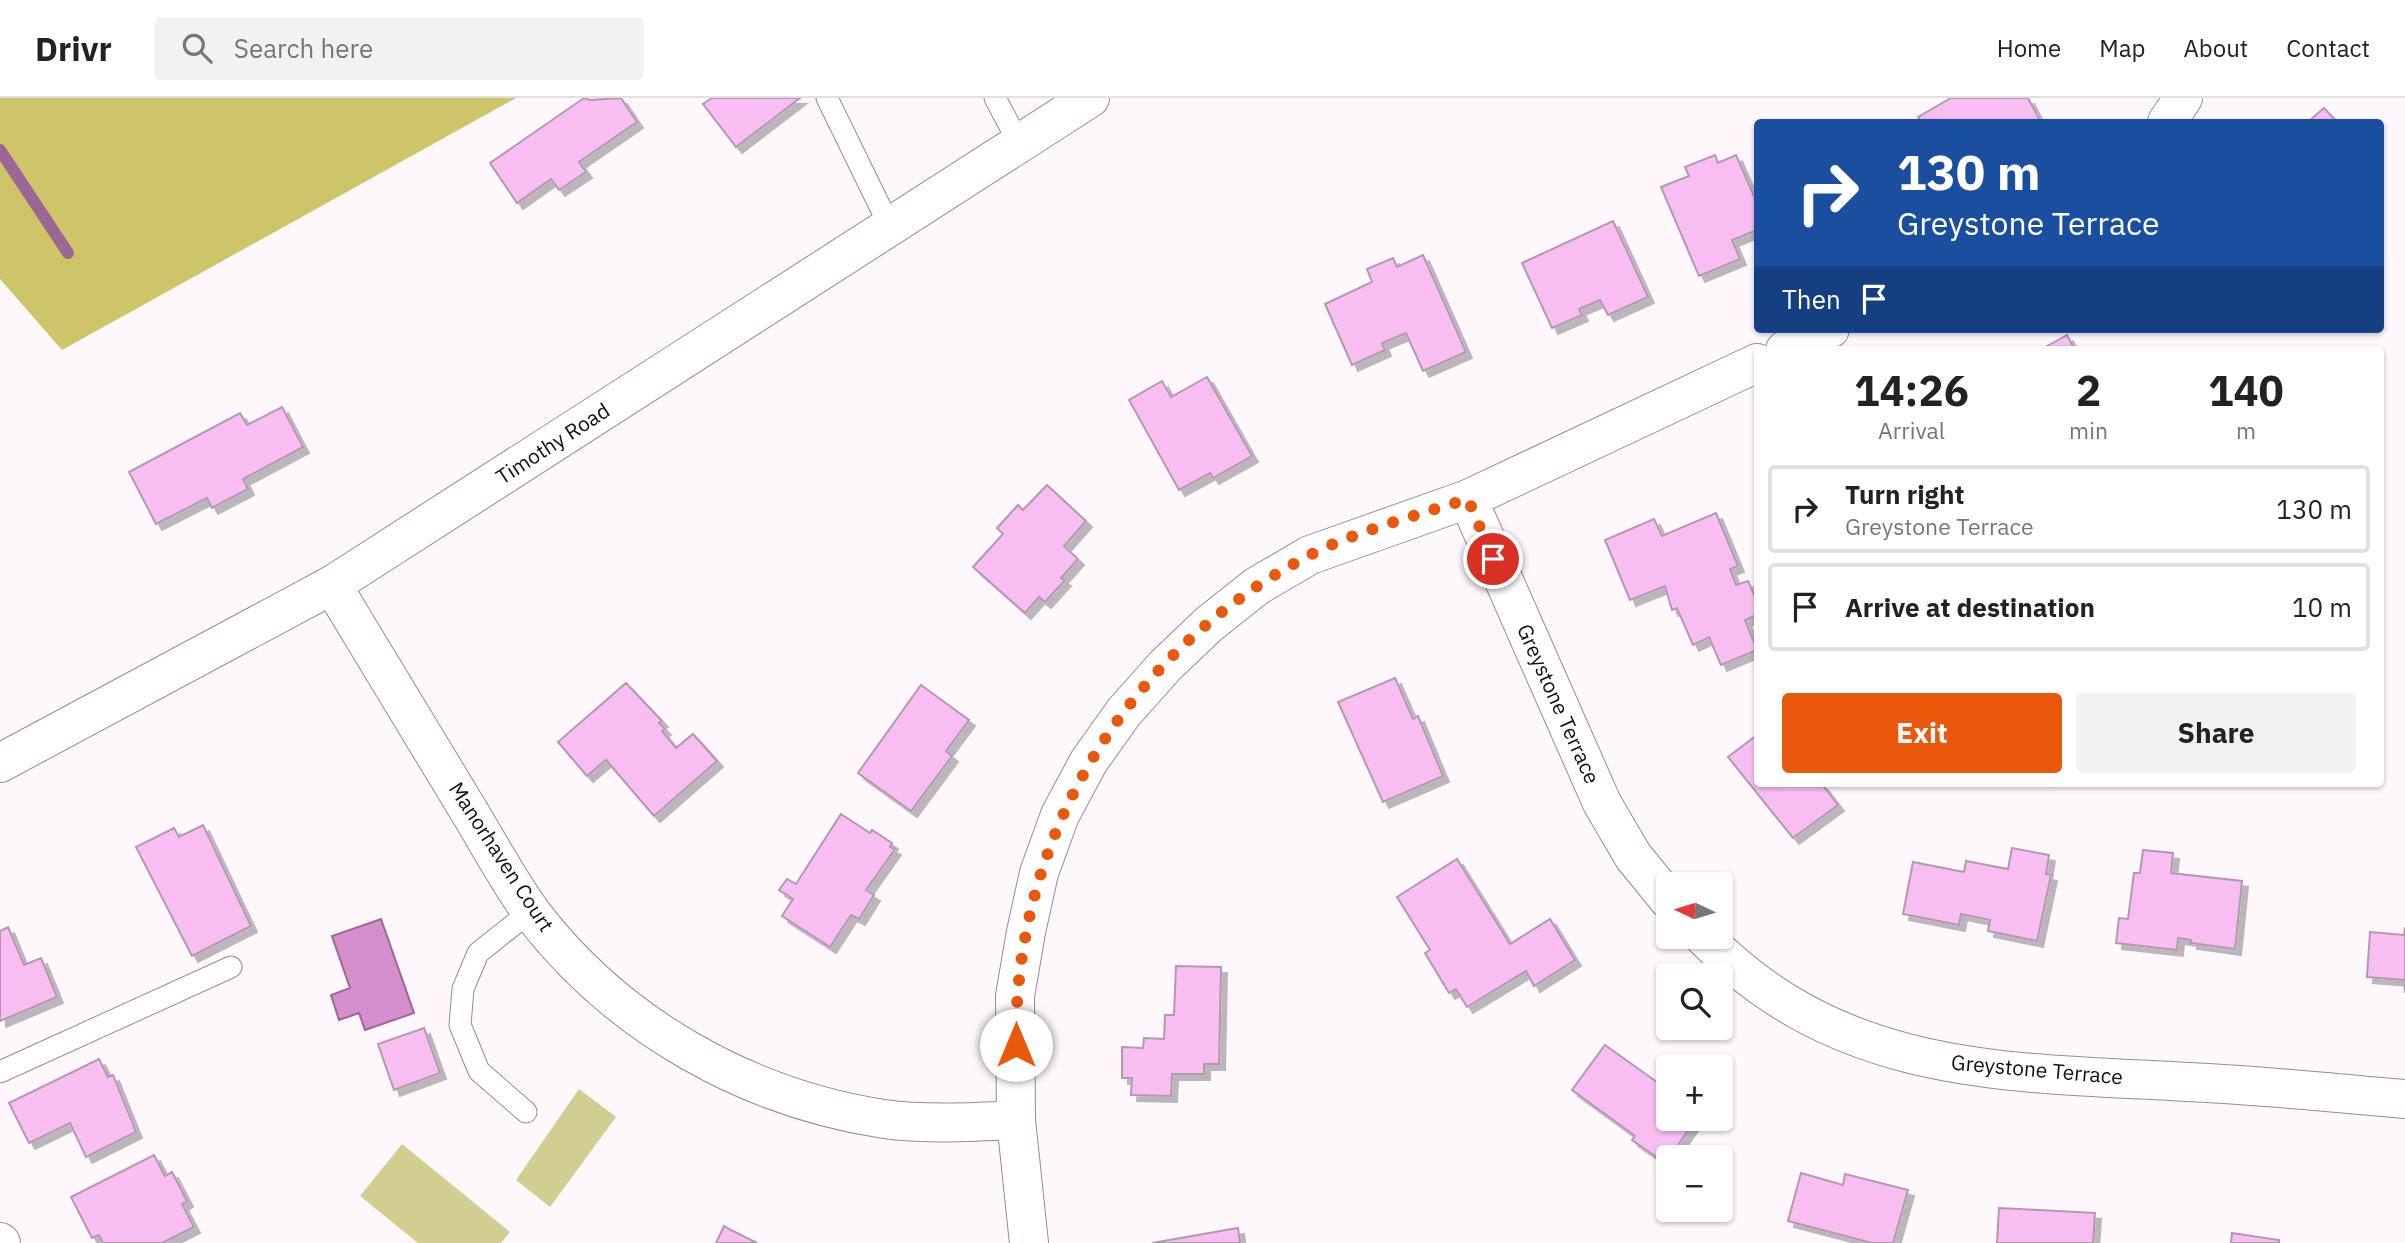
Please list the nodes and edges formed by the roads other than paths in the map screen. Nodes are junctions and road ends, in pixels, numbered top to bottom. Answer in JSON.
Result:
{"nodes":[{"id":1,"x":827,"y":98,"type":"edge"},
{"id":2,"x":995,"y":98,"type":"edge"},
{"id":3,"x":2183,"y":98,"type":"edge"},
{"id":4,"x":1087,"y":99,"type":"edge"},
{"id":5,"x":2169,"y":119,"type":"edge"},
{"id":6,"x":1019,"y":143,"type":"junction"},
{"id":7,"x":890,"y":227,"type":"junction"},
{"id":8,"x":1821,"y":333,"type":"edge"},
{"id":9,"x":1794,"y":346,"type":"edge"},
{"id":10,"x":1754,"y":364,"type":"edge"},
{"id":11,"x":1468,"y":499,"type":"junction"},
{"id":12,"x":332,"y":585,"type":"junction"},
{"id":13,"x":0,"y":763,"type":"edge"},
{"id":14,"x":1656,"y":884,"type":"edge"},
{"id":15,"x":531,"y":911,"type":"junction"},
{"id":16,"x":1718,"y":949,"type":"edge"},
{"id":17,"x":231,"y":967,"type":"dead end"},
{"id":18,"x":0,"y":1072,"type":"edge"},
{"id":19,"x":2405,"y":1099,"type":"edge"},
{"id":20,"x":526,"y":1111,"type":"dead end"},
{"id":21,"x":1016,"y":1120,"type":"junction"},
{"id":22,"x":1029,"y":1243,"type":"edge"}],
"edges":[{"from":1,"to":7,"type":"lane"},
{"from":2,"to":6,"type":"lane"},
{"from":3,"to":5,"type":"street"},
{"from":4,"to":6,"type":"street","name":"Timothy Road"},
{"from":6,"to":7,"type":"street","name":"Timothy Road"},
{"from":7,"to":12,"type":"street","name":"Timothy Road"},
{"from":8,"to":9,"type":"street"},
{"from":10,"to":11,"type":"street"},
{"from":11,"to":14,"type":"street","name":"Greystone Terrace"},
{"from":11,"to":21,"type":"street"},
{"from":12,"to":13,"type":"street","name":"Timothy Road"},
{"from":12,"to":15,"type":"street","name":"Manorhaven Court"},
{"from":15,"to":20,"type":"lane"},
{"from":15,"to":21,"type":"street","name":"Manorhaven Court"},
{"from":16,"to":19,"type":"street","name":"Greystone Terrace"},
{"from":17,"to":18,"type":"lane"},
{"from":21,"to":22,"type":"street"}]}
